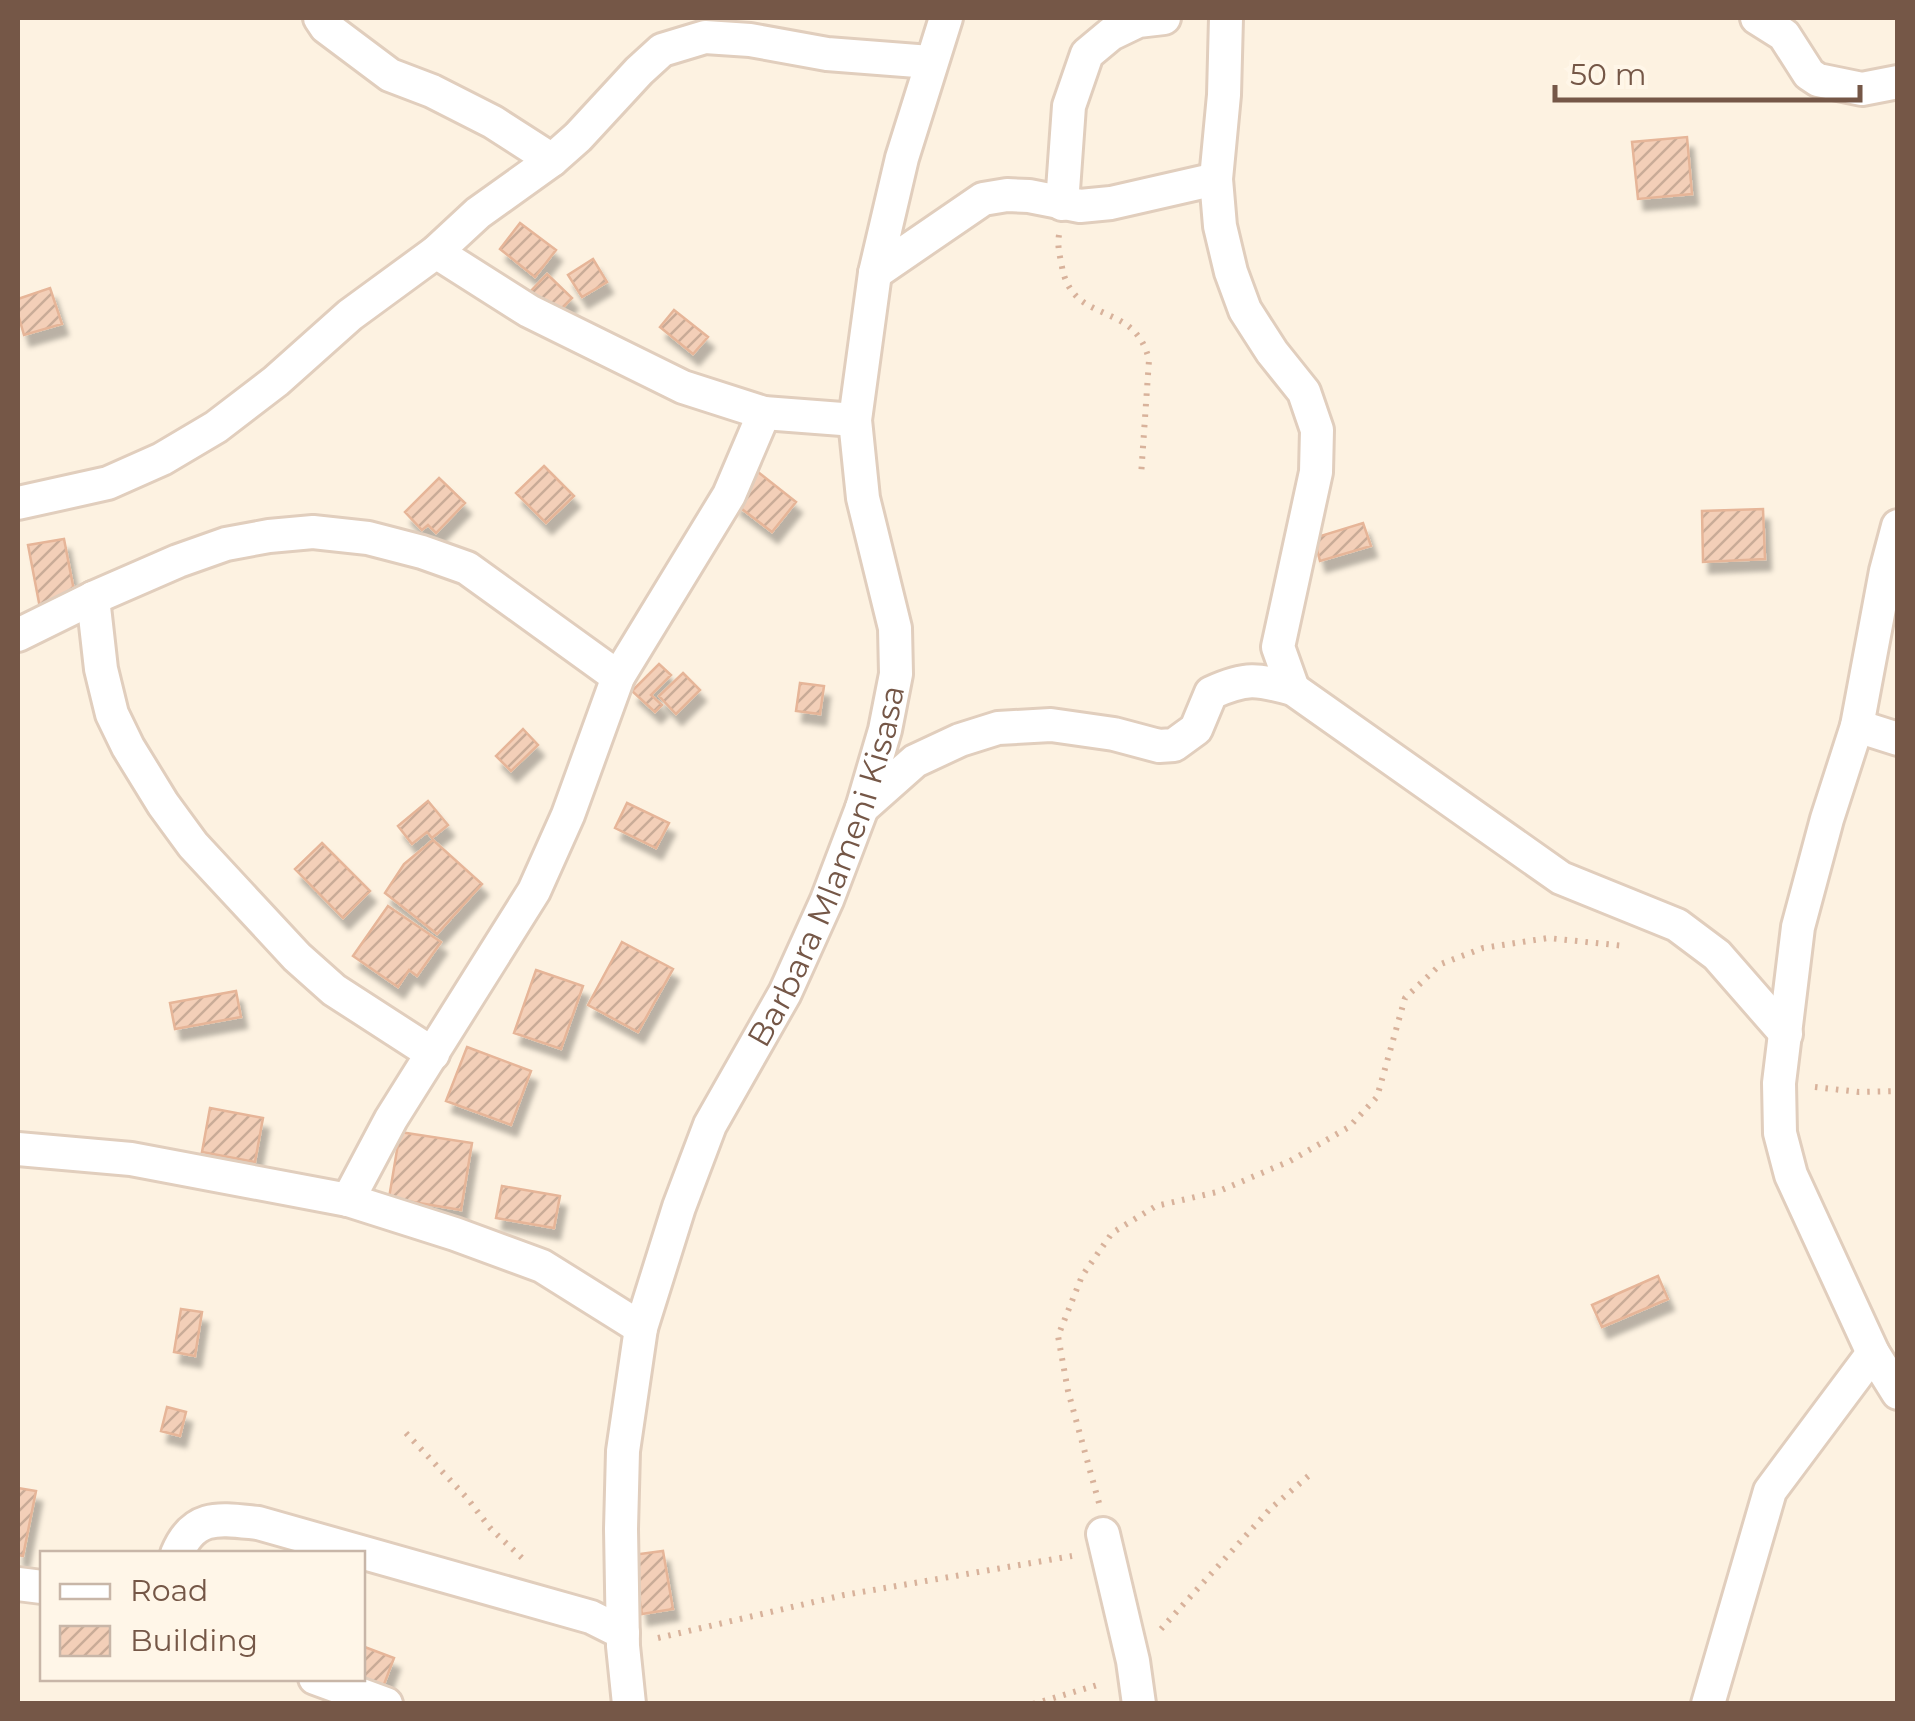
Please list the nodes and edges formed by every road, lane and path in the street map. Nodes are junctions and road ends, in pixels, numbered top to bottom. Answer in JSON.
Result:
{"nodes":[{"id":1,"x":320,"y":18,"type":"edge"},
{"id":2,"x":946,"y":18,"type":"edge"},
{"id":3,"x":1164,"y":18,"type":"edge"},
{"id":4,"x":1226,"y":18,"type":"edge"},
{"id":5,"x":1757,"y":18,"type":"edge"},
{"id":6,"x":930,"y":62,"type":"junction"},
{"id":7,"x":1898,"y":82,"type":"edge"},
{"id":8,"x":552,"y":160,"type":"junction"},
{"id":9,"x":1216,"y":179,"type":"junction"},
{"id":10,"x":1062,"y":204,"type":"junction"},
{"id":11,"x":436,"y":252,"type":"junction"},
{"id":12,"x":875,"y":273,"type":"junction"},
{"id":13,"x":764,"y":413,"type":"junction"},
{"id":14,"x":855,"y":420,"type":"junction"},
{"id":15,"x":1141,"y":476,"type":"dead end"},
{"id":16,"x":18,"y":503,"type":"edge"},
{"id":17,"x":1898,"y":526,"type":"edge"},
{"id":18,"x":93,"y":598,"type":"junction"},
{"id":19,"x":18,"y":635,"type":"edge"},
{"id":20,"x":618,"y":677,"type":"junction"},
{"id":21,"x":1293,"y":689,"type":"junction"},
{"id":22,"x":1857,"y":726,"type":"junction"},
{"id":23,"x":1898,"y":739,"type":"edge"},
{"id":24,"x":862,"y":808,"type":"junction"},
{"id":25,"x":1642,"y":947,"type":"dead end"},
{"id":26,"x":1786,"y":1034,"type":"junction"},
{"id":27,"x":433,"y":1054,"type":"junction"},
{"id":28,"x":1779,"y":1083,"type":"junction"},
{"id":29,"x":1898,"y":1091,"type":"edge"},
{"id":30,"x":18,"y":1149,"type":"edge"},
{"id":31,"x":348,"y":1200,"type":"junction"},
{"id":32,"x":641,"y":1328,"type":"junction"},
{"id":33,"x":1872,"y":1353,"type":"junction"},
{"id":34,"x":1898,"y":1393,"type":"edge"},
{"id":35,"x":406,"y":1433,"type":"dead end"},
{"id":36,"x":1313,"y":1472,"type":"dead end"},
{"id":37,"x":1103,"y":1534,"type":"junction"},
{"id":38,"x":178,"y":1551,"type":"edge"},
{"id":39,"x":360,"y":1551,"type":"edge"},
{"id":40,"x":365,"y":1553,"type":"edge"},
{"id":41,"x":533,"y":1568,"type":"dead end"},
{"id":42,"x":623,"y":1640,"type":"junction"},
{"id":43,"x":1133,"y":1660,"type":"junction"},
{"id":44,"x":322,"y":1681,"type":"edge"},
{"id":45,"x":386,"y":1704,"type":"edge"},
{"id":46,"x":629,"y":1704,"type":"edge"},
{"id":47,"x":1033,"y":1704,"type":"edge"},
{"id":48,"x":1139,"y":1704,"type":"edge"},
{"id":49,"x":1708,"y":1704,"type":"edge"}],
"edges":[{"from":1,"to":8,"type":"street"},
{"from":2,"to":6,"type":"street","name":"Barbara Mlameni Kisasa"},
{"from":3,"to":10,"type":"street"},
{"from":4,"to":9,"type":"street"},
{"from":5,"to":7,"type":"street"},
{"from":6,"to":8,"type":"street"},
{"from":6,"to":12,"type":"street","name":"Barbara Mlameni Kisasa"},
{"from":8,"to":11,"type":"street"},
{"from":9,"to":10,"type":"street"},
{"from":9,"to":21,"type":"street"},
{"from":10,"to":12,"type":"street"},
{"from":10,"to":15,"type":"path"},
{"from":11,"to":13,"type":"street"},
{"from":11,"to":16,"type":"street"},
{"from":12,"to":14,"type":"street","name":"Barbara Mlameni Kisasa"},
{"from":13,"to":14,"type":"street"},
{"from":13,"to":20,"type":"street"},
{"from":14,"to":24,"type":"street","name":"Barbara Mlameni Kisasa"},
{"from":17,"to":22,"type":"street"},
{"from":18,"to":19,"type":"street"},
{"from":18,"to":20,"type":"street"},
{"from":18,"to":27,"type":"street"},
{"from":20,"to":27,"type":"street"},
{"from":21,"to":24,"type":"street"},
{"from":21,"to":26,"type":"street"},
{"from":22,"to":23,"type":"street"},
{"from":22,"to":26,"type":"street"},
{"from":24,"to":32,"type":"street","name":"Barbara Mlameni Kisasa"},
{"from":25,"to":37,"type":"path"},
{"from":26,"to":28,"type":"street"},
{"from":27,"to":31,"type":"street"},
{"from":28,"to":29,"type":"path"},
{"from":28,"to":33,"type":"street"},
{"from":30,"to":31,"type":"street"},
{"from":31,"to":32,"type":"street"},
{"from":32,"to":42,"type":"street","name":"Barbara Mlameni Kisasa"},
{"from":33,"to":34,"type":"street"},
{"from":33,"to":49,"type":"street"},
{"from":35,"to":41,"type":"path"},
{"from":36,"to":43,"type":"path"},
{"from":37,"to":42,"type":"path"},
{"from":37,"to":43,"type":"street"},
{"from":38,"to":39,"type":"street"},
{"from":40,"to":42,"type":"street"},
{"from":42,"to":46,"type":"street","name":"Barbara Mlameni Kisasa"},
{"from":43,"to":47,"type":"path"},
{"from":43,"to":48,"type":"street"},
{"from":44,"to":45,"type":"street"}]}
